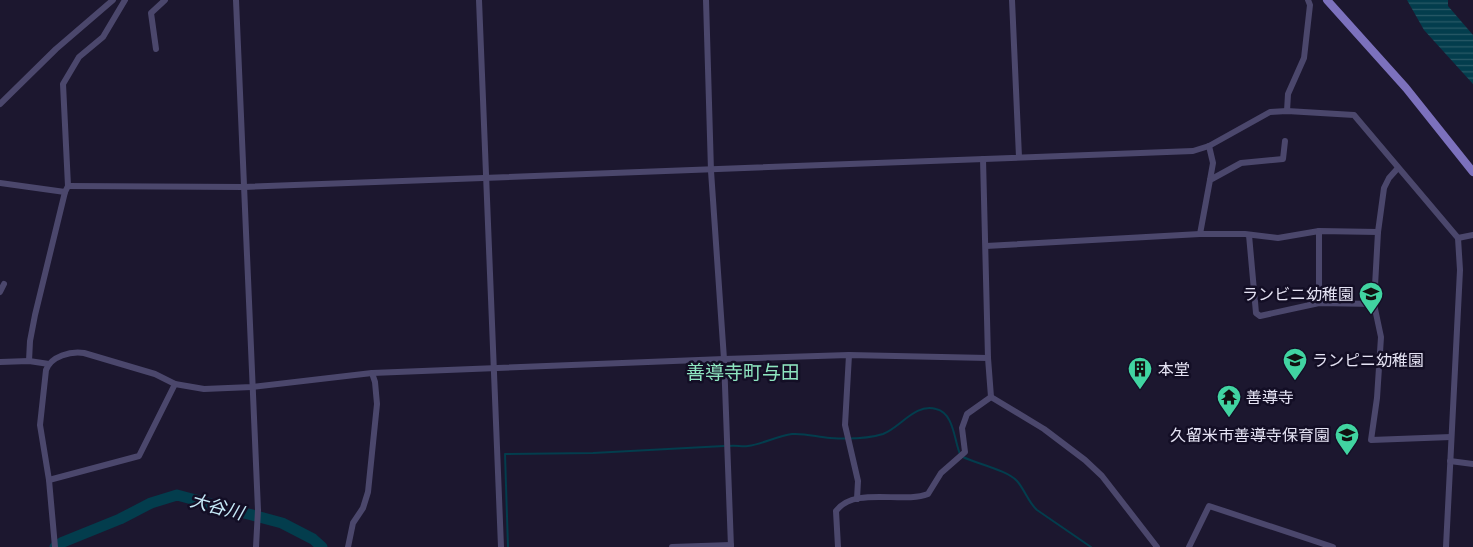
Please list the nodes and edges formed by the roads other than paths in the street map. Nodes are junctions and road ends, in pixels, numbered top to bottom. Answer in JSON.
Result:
{"nodes":[{"id":1,"x":113,"y":0,"type":"edge"},
{"id":2,"x":125,"y":0,"type":"edge"},
{"id":3,"x":165,"y":0,"type":"edge"},
{"id":4,"x":236,"y":0,"type":"edge"},
{"id":5,"x":479,"y":0,"type":"edge"},
{"id":6,"x":706,"y":0,"type":"edge"},
{"id":7,"x":1012,"y":0,"type":"edge"},
{"id":8,"x":1308,"y":0,"type":"edge"},
{"id":9,"x":1327,"y":0,"type":"edge"},
{"id":10,"x":156,"y":49,"type":"dead end"},
{"id":11,"x":0,"y":104,"type":"edge"},
{"id":12,"x":1287,"y":111,"type":"junction"},
{"id":13,"x":1285,"y":141,"type":"dead end"},
{"id":14,"x":1209,"y":146,"type":"junction"},
{"id":15,"x":1020,"y":157,"type":"junction"},
{"id":16,"x":983,"y":159,"type":"junction"},
{"id":17,"x":1398,"y":168,"type":"junction"},
{"id":18,"x":711,"y":170,"type":"junction"},
{"id":19,"x":1473,"y":172,"type":"edge"},
{"id":20,"x":486,"y":179,"type":"junction"},
{"id":21,"x":1210,"y":180,"type":"junction"},
{"id":22,"x":0,"y":183,"type":"edge"},
{"id":23,"x":244,"y":187,"type":"junction"},
{"id":24,"x":66,"y":189,"type":"junction"},
{"id":25,"x":1319,"y":231,"type":"junction"},
{"id":26,"x":1378,"y":232,"type":"junction"},
{"id":27,"x":1200,"y":234,"type":"junction"},
{"id":28,"x":1473,"y":234,"type":"edge"},
{"id":29,"x":1249,"y":235,"type":"junction"},
{"id":30,"x":1458,"y":238,"type":"junction"},
{"id":31,"x":986,"y":246,"type":"junction"},
{"id":32,"x":4,"y":284,"type":"dead end"},
{"id":33,"x":0,"y":292,"type":"edge"},
{"id":34,"x":1319,"y":303,"type":"junction"},
{"id":35,"x":1374,"y":304,"type":"junction"},
{"id":36,"x":849,"y":355,"type":"junction"},
{"id":37,"x":988,"y":358,"type":"junction"},
{"id":38,"x":724,"y":359,"type":"junction"},
{"id":39,"x":0,"y":362,"type":"edge"},
{"id":40,"x":29,"y":362,"type":"junction"},
{"id":41,"x":49,"y":364,"type":"junction"},
{"id":42,"x":493,"y":370,"type":"junction"},
{"id":43,"x":372,"y":373,"type":"junction"},
{"id":44,"x":175,"y":384,"type":"junction"},
{"id":45,"x":252,"y":388,"type":"junction"},
{"id":46,"x":991,"y":397,"type":"junction"},
{"id":47,"x":1451,"y":437,"type":"junction"},
{"id":48,"x":1450,"y":461,"type":"junction"},
{"id":49,"x":1473,"y":464,"type":"edge"},
{"id":50,"x":49,"y":480,"type":"junction"},
{"id":51,"x":857,"y":499,"type":"junction"},
{"id":52,"x":731,"y":546,"type":"edge"},
{"id":53,"x":55,"y":547,"type":"edge"},
{"id":54,"x":256,"y":547,"type":"edge"},
{"id":55,"x":348,"y":547,"type":"edge"},
{"id":56,"x":501,"y":547,"type":"edge"},
{"id":57,"x":672,"y":547,"type":"edge"},
{"id":58,"x":838,"y":547,"type":"edge"},
{"id":59,"x":1156,"y":547,"type":"edge"},
{"id":60,"x":1189,"y":547,"type":"edge"},
{"id":61,"x":1334,"y":547,"type":"edge"},
{"id":62,"x":1446,"y":547,"type":"edge"}],
"edges":[{"from":1,"to":11,"type":"street"},
{"from":2,"to":24,"type":"street"},
{"from":3,"to":10,"type":"street"},
{"from":4,"to":23,"type":"street"},
{"from":5,"to":20,"type":"street"},
{"from":6,"to":18,"type":"street"},
{"from":7,"to":15,"type":"street"},
{"from":8,"to":12,"type":"street"},
{"from":9,"to":19,"type":"main road"},
{"from":12,"to":14,"type":"street"},
{"from":12,"to":17,"type":"street"},
{"from":13,"to":21,"type":"street"},
{"from":14,"to":15,"type":"street"},
{"from":14,"to":21,"type":"street"},
{"from":15,"to":16,"type":"street"},
{"from":16,"to":18,"type":"street"},
{"from":16,"to":31,"type":"street"},
{"from":17,"to":26,"type":"street"},
{"from":17,"to":30,"type":"street"},
{"from":18,"to":20,"type":"street"},
{"from":18,"to":38,"type":"street"},
{"from":20,"to":23,"type":"street"},
{"from":20,"to":42,"type":"street"},
{"from":21,"to":27,"type":"street"},
{"from":22,"to":24,"type":"street"},
{"from":23,"to":24,"type":"street"},
{"from":23,"to":45,"type":"street"},
{"from":24,"to":40,"type":"street"},
{"from":25,"to":26,"type":"street"},
{"from":25,"to":29,"type":"street"},
{"from":25,"to":34,"type":"street"},
{"from":26,"to":35,"type":"street"},
{"from":27,"to":29,"type":"street"},
{"from":27,"to":31,"type":"street"},
{"from":28,"to":30,"type":"street"},
{"from":29,"to":34,"type":"street"},
{"from":30,"to":47,"type":"street"},
{"from":31,"to":37,"type":"street"},
{"from":32,"to":33,"type":"street"},
{"from":34,"to":35,"type":"street"},
{"from":35,"to":47,"type":"street"},
{"from":36,"to":37,"type":"street"},
{"from":36,"to":38,"type":"street"},
{"from":36,"to":51,"type":"street"},
{"from":37,"to":46,"type":"street"},
{"from":38,"to":42,"type":"street"},
{"from":38,"to":52,"type":"street"},
{"from":39,"to":40,"type":"street"},
{"from":40,"to":41,"type":"street"},
{"from":41,"to":44,"type":"street"},
{"from":41,"to":50,"type":"street"},
{"from":42,"to":43,"type":"street"},
{"from":42,"to":56,"type":"street"},
{"from":43,"to":45,"type":"street"},
{"from":43,"to":55,"type":"street"},
{"from":44,"to":45,"type":"street"},
{"from":44,"to":50,"type":"street"},
{"from":45,"to":54,"type":"street"},
{"from":46,"to":51,"type":"street"},
{"from":46,"to":59,"type":"street"},
{"from":47,"to":48,"type":"street"},
{"from":48,"to":49,"type":"street"},
{"from":48,"to":62,"type":"street"},
{"from":50,"to":53,"type":"street"},
{"from":51,"to":58,"type":"street"},
{"from":52,"to":57,"type":"street"},
{"from":60,"to":61,"type":"street"}]}
